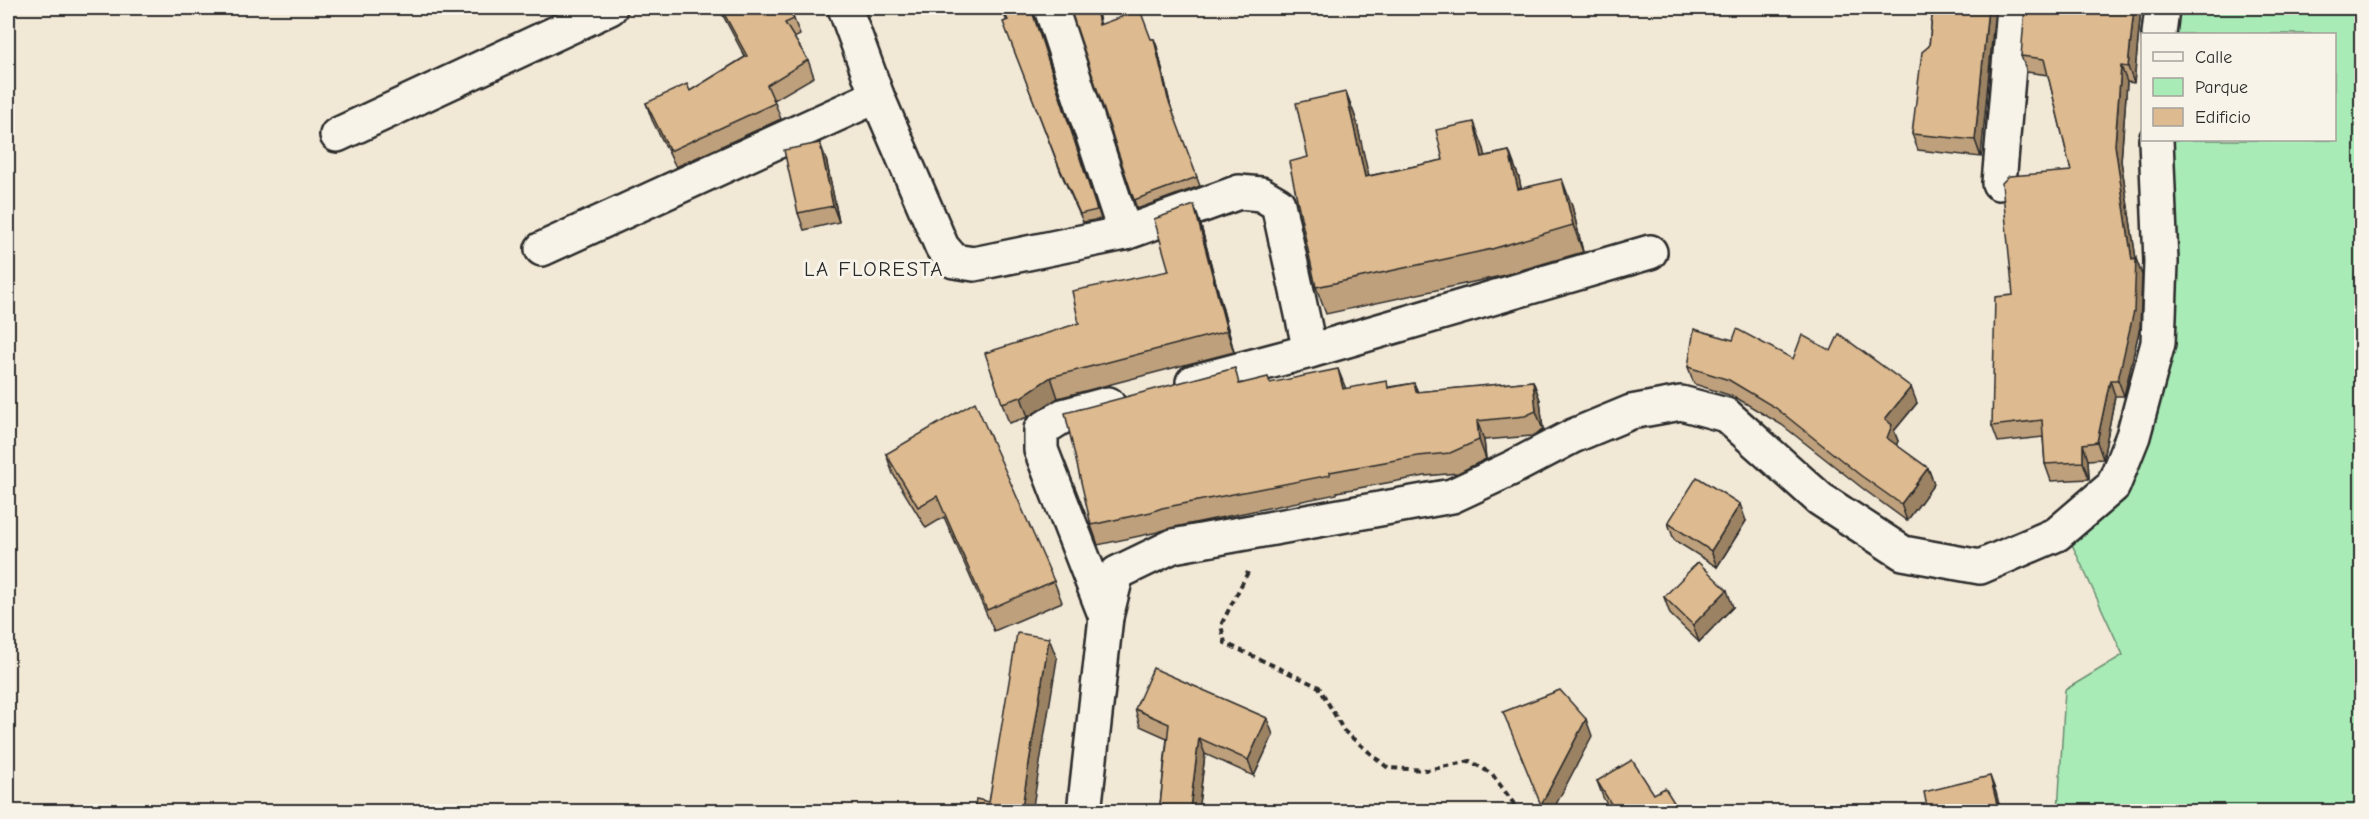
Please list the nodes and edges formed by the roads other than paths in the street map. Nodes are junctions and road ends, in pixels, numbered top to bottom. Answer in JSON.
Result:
{"nodes":[{"id":1,"x":610,"y":8,"type":"edge"},
{"id":2,"x":845,"y":8,"type":"edge"},
{"id":3,"x":1051,"y":8,"type":"edge"},
{"id":4,"x":2014,"y":8,"type":"edge"},
{"id":5,"x":2162,"y":8,"type":"edge"},
{"id":6,"x":2158,"y":33,"type":"edge"},
{"id":7,"x":877,"y":96,"type":"junction"},
{"id":8,"x":337,"y":135,"type":"dead end"},
{"id":9,"x":2156,"y":141,"type":"edge"},
{"id":10,"x":1999,"y":183,"type":"dead end"},
{"id":11,"x":1125,"y":233,"type":"junction"},
{"id":12,"x":542,"y":249,"type":"dead end"},
{"id":13,"x":1650,"y":252,"type":"dead end"},
{"id":14,"x":1310,"y":351,"type":"junction"},
{"id":15,"x":1106,"y":616,"type":"junction"},
{"id":16,"x":1084,"y":812,"type":"edge"}],
"edges":[{"from":1,"to":8,"type":"street"},
{"from":2,"to":7,"type":"street"},
{"from":3,"to":11,"type":"street"},
{"from":4,"to":10,"type":"street"},
{"from":5,"to":6,"type":"street"},
{"from":7,"to":11,"type":"street"},
{"from":7,"to":12,"type":"street"},
{"from":9,"to":15,"type":"street"},
{"from":11,"to":14,"type":"street"},
{"from":13,"to":14,"type":"street"},
{"from":14,"to":15,"type":"street"},
{"from":15,"to":16,"type":"street"}]}
